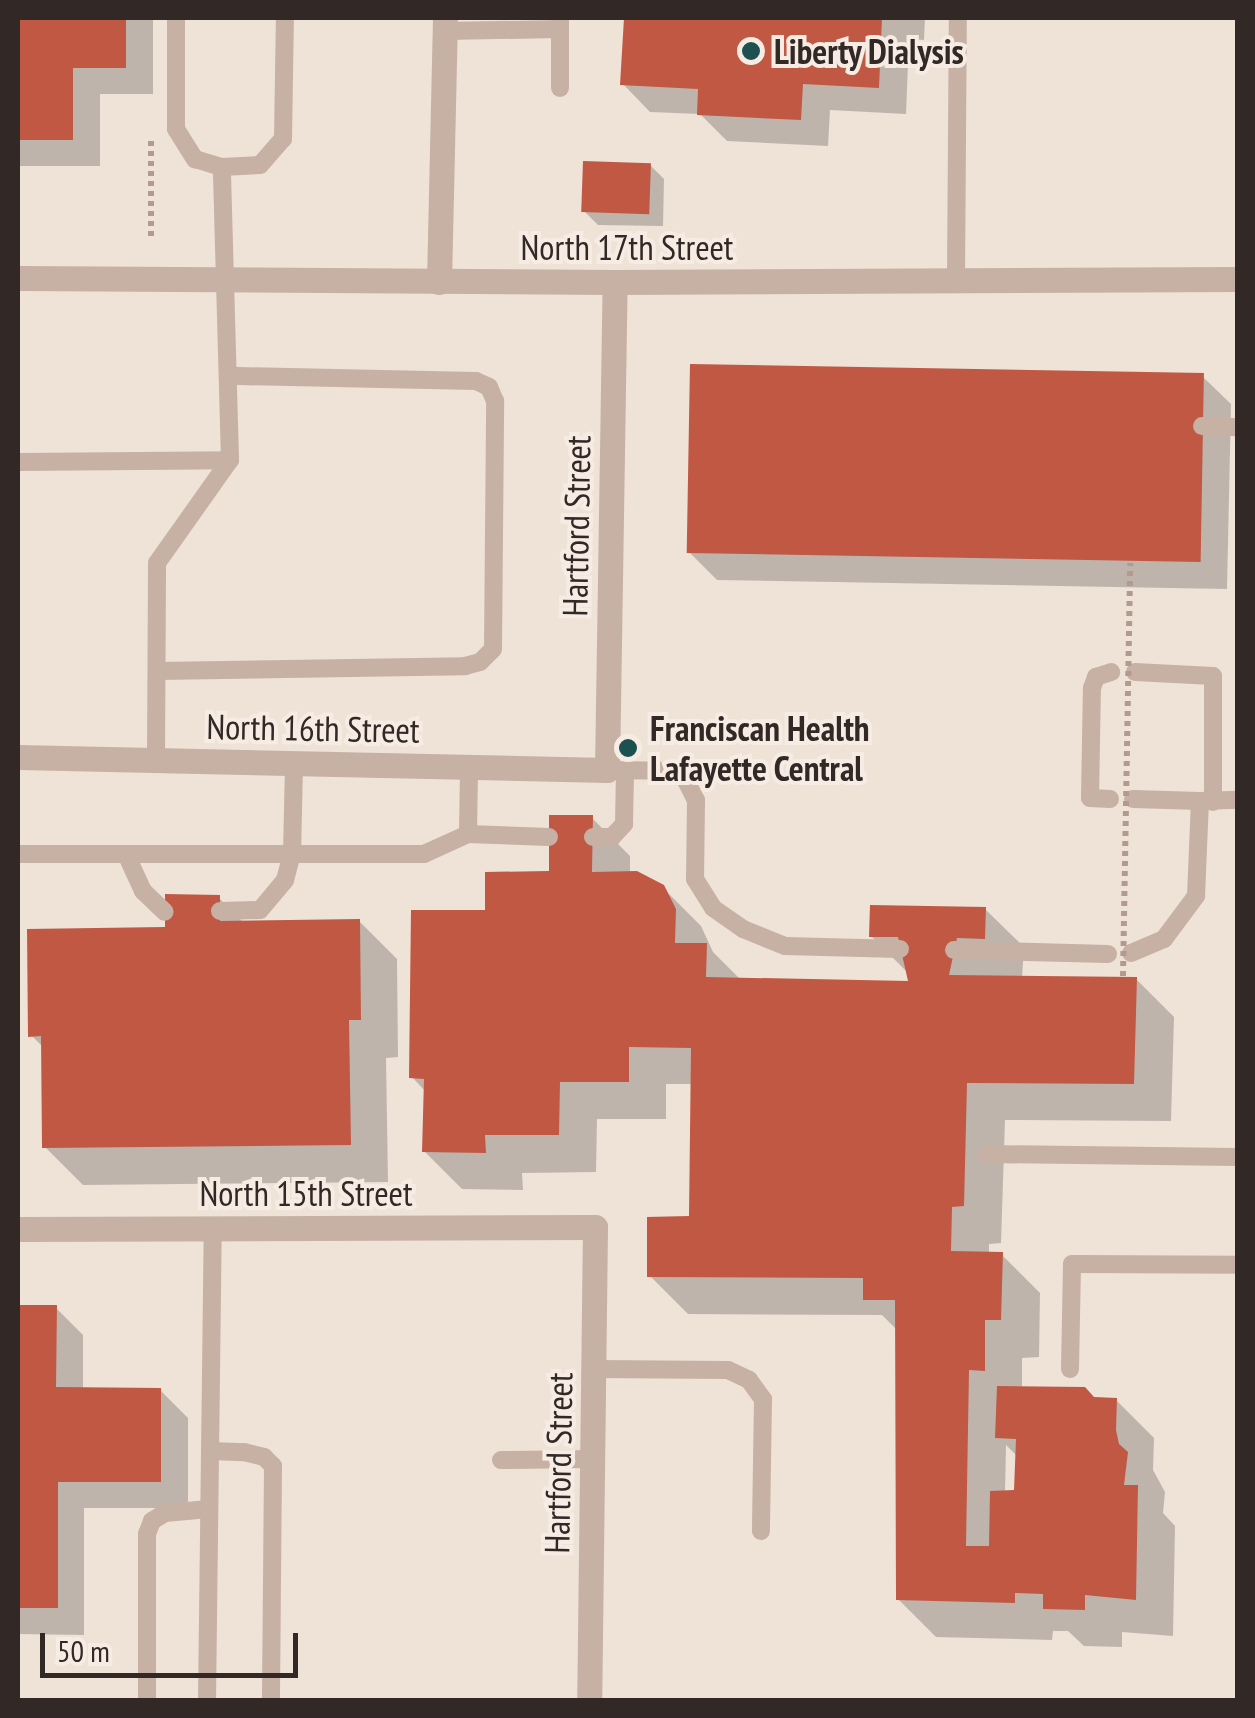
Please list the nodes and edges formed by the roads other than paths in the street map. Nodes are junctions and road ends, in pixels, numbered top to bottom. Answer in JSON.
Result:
{"nodes":[{"id":1,"x":176,"y":18,"type":"edge"},
{"id":2,"x":285,"y":18,"type":"edge"},
{"id":3,"x":958,"y":18,"type":"edge"},
{"id":4,"x":445,"y":24,"type":"edge"},
{"id":5,"x":560,"y":24,"type":"edge"},
{"id":6,"x":560,"y":88,"type":"dead end"},
{"id":7,"x":222,"y":167,"type":"junction"},
{"id":8,"x":18,"y":278,"type":"edge"},
{"id":9,"x":1238,"y":279,"type":"edge"},
{"id":10,"x":223,"y":280,"type":"junction"},
{"id":11,"x":956,"y":280,"type":"junction"},
{"id":12,"x":439,"y":282,"type":"junction"},
{"id":13,"x":615,"y":282,"type":"junction"},
{"id":14,"x":231,"y":376,"type":"junction"},
{"id":15,"x":1202,"y":426,"type":"dead end"},
{"id":16,"x":1238,"y":427,"type":"edge"},
{"id":17,"x":230,"y":460,"type":"junction"},
{"id":18,"x":18,"y":462,"type":"edge"},
{"id":19,"x":157,"y":672,"type":"junction"},
{"id":20,"x":1111,"y":672,"type":"dead end"},
{"id":21,"x":1135,"y":672,"type":"dead end"},
{"id":22,"x":18,"y":757,"type":"edge"},
{"id":23,"x":156,"y":760,"type":"junction"},
{"id":24,"x":294,"y":763,"type":"junction"},
{"id":25,"x":469,"y":766,"type":"junction"},
{"id":26,"x":616,"y":770,"type":"junction"},
{"id":27,"x":1110,"y":799,"type":"dead end"},
{"id":28,"x":1133,"y":800,"type":"dead end"},
{"id":29,"x":1238,"y":800,"type":"edge"},
{"id":30,"x":1206,"y":802,"type":"junction"},
{"id":31,"x":468,"y":834,"type":"junction"},
{"id":32,"x":549,"y":837,"type":"dead end"},
{"id":33,"x":593,"y":837,"type":"dead end"},
{"id":34,"x":18,"y":854,"type":"edge"},
{"id":35,"x":126,"y":854,"type":"junction"},
{"id":36,"x":292,"y":854,"type":"junction"},
{"id":37,"x":220,"y":910,"type":"dead end"},
{"id":38,"x":165,"y":912,"type":"dead end"},
{"id":39,"x":900,"y":949,"type":"dead end"},
{"id":40,"x":954,"y":950,"type":"dead end"},
{"id":41,"x":1131,"y":953,"type":"dead end"},
{"id":42,"x":1108,"y":954,"type":"dead end"},
{"id":43,"x":987,"y":1154,"type":"dead end"},
{"id":44,"x":1238,"y":1157,"type":"edge"},
{"id":45,"x":595,"y":1227,"type":"joint"},
{"id":46,"x":213,"y":1228,"type":"junction"},
{"id":47,"x":18,"y":1230,"type":"edge"},
{"id":48,"x":1238,"y":1265,"type":"edge"},
{"id":49,"x":594,"y":1369,"type":"junction"},
{"id":50,"x":1070,"y":1370,"type":"dead end"},
{"id":51,"x":210,"y":1451,"type":"junction"},
{"id":52,"x":501,"y":1460,"type":"dead end"},
{"id":53,"x":592,"y":1460,"type":"junction"},
{"id":54,"x":209,"y":1509,"type":"junction"},
{"id":55,"x":762,"y":1531,"type":"dead end"},
{"id":56,"x":147,"y":1700,"type":"edge"},
{"id":57,"x":207,"y":1700,"type":"edge"},
{"id":58,"x":271,"y":1700,"type":"edge"},
{"id":59,"x":589,"y":1700,"type":"edge"}],
"edges":[{"from":1,"to":7,"type":"lane"},
{"from":2,"to":7,"type":"lane"},
{"from":3,"to":11,"type":"lane"},
{"from":4,"to":5,"type":"lane"},
{"from":4,"to":12,"type":"street"},
{"from":5,"to":6,"type":"lane"},
{"from":7,"to":10,"type":"lane"},
{"from":8,"to":10,"type":"street","name":"North 17th Street"},
{"from":9,"to":11,"type":"street","name":"North 17th Street"},
{"from":10,"to":12,"type":"street","name":"North 17th Street"},
{"from":10,"to":14,"type":"lane"},
{"from":11,"to":13,"type":"street","name":"North 17th Street"},
{"from":12,"to":13,"type":"street","name":"North 17th Street"},
{"from":13,"to":26,"type":"street","name":"Hartford Street"},
{"from":14,"to":17,"type":"lane"},
{"from":14,"to":19,"type":"lane"},
{"from":15,"to":16,"type":"lane"},
{"from":17,"to":18,"type":"lane"},
{"from":17,"to":19,"type":"lane"},
{"from":19,"to":23,"type":"lane"},
{"from":20,"to":27,"type":"lane"},
{"from":21,"to":30,"type":"lane"},
{"from":22,"to":23,"type":"street","name":"North 16th Street"},
{"from":23,"to":24,"type":"street","name":"North 16th Street"},
{"from":24,"to":25,"type":"street","name":"North 16th Street"},
{"from":24,"to":36,"type":"lane"},
{"from":25,"to":26,"type":"street","name":"North 16th Street"},
{"from":25,"to":31,"type":"lane"},
{"from":26,"to":33,"type":"lane"},
{"from":26,"to":39,"type":"lane"},
{"from":28,"to":30,"type":"lane"},
{"from":29,"to":30,"type":"lane"},
{"from":30,"to":41,"type":"lane"},
{"from":31,"to":32,"type":"lane"},
{"from":31,"to":36,"type":"lane"},
{"from":34,"to":35,"type":"lane"},
{"from":35,"to":36,"type":"lane"},
{"from":35,"to":38,"type":"lane"},
{"from":36,"to":37,"type":"lane"},
{"from":40,"to":42,"type":"lane"},
{"from":43,"to":44,"type":"lane"},
{"from":45,"to":46,"type":"street","name":"North 15th Street"},
{"from":45,"to":49,"type":"street","name":"Hartford Street"},
{"from":46,"to":47,"type":"street","name":"North 15th Street"},
{"from":46,"to":51,"type":"lane"},
{"from":48,"to":50,"type":"lane"},
{"from":49,"to":53,"type":"street","name":"Hartford Street"},
{"from":49,"to":55,"type":"lane"},
{"from":51,"to":54,"type":"lane"},
{"from":51,"to":58,"type":"lane"},
{"from":52,"to":53,"type":"lane"},
{"from":53,"to":59,"type":"street","name":"Hartford Street"},
{"from":54,"to":56,"type":"lane"},
{"from":54,"to":57,"type":"lane"}]}
